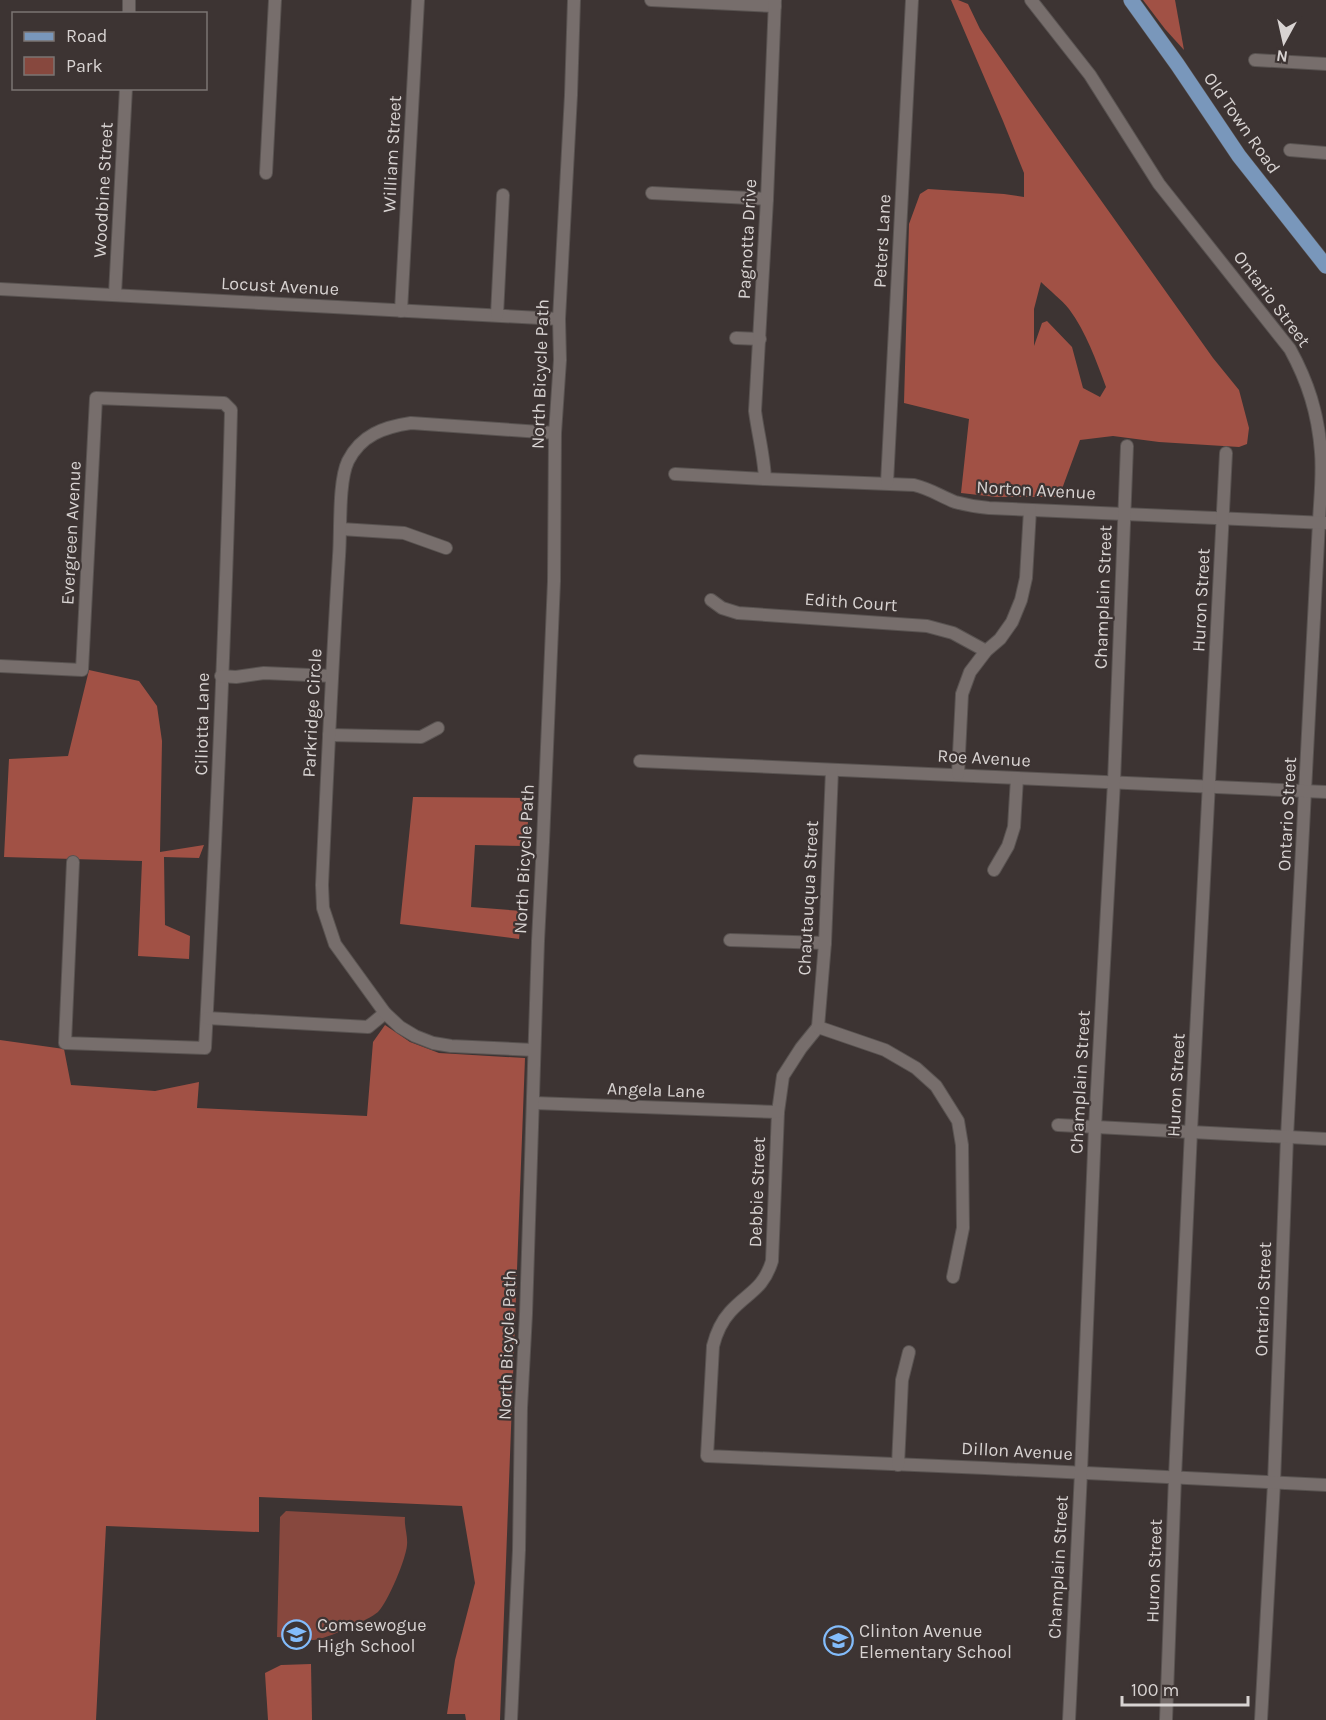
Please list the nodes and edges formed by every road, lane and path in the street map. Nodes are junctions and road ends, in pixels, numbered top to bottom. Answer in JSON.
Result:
{"nodes":[{"id":1,"x":275,"y":0,"type":"edge"},
{"id":2,"x":418,"y":0,"type":"edge"},
{"id":3,"x":574,"y":0,"type":"edge"},
{"id":4,"x":651,"y":0,"type":"edge"},
{"id":5,"x":912,"y":0,"type":"edge"},
{"id":6,"x":1031,"y":0,"type":"edge"},
{"id":7,"x":1131,"y":0,"type":"edge"},
{"id":8,"x":775,"y":3,"type":"edge"},
{"id":9,"x":1255,"y":60,"type":"dead end"},
{"id":10,"x":1326,"y":64,"type":"edge"},
{"id":11,"x":126,"y":90,"type":"edge"},
{"id":12,"x":1290,"y":150,"type":"dead end"},
{"id":13,"x":1326,"y":153,"type":"edge"},
{"id":14,"x":266,"y":173,"type":"dead end"},
{"id":15,"x":656,"y":194,"type":"dead end"},
{"id":16,"x":503,"y":195,"type":"dead end"},
{"id":17,"x":767,"y":199,"type":"junction"},
{"id":18,"x":1326,"y":266,"type":"edge"},
{"id":19,"x":0,"y":289,"type":"edge"},
{"id":20,"x":115,"y":294,"type":"junction"},
{"id":21,"x":401,"y":311,"type":"junction"},
{"id":22,"x":497,"y":315,"type":"junction"},
{"id":23,"x":559,"y":319,"type":"junction"},
{"id":24,"x":736,"y":338,"type":"dead end"},
{"id":25,"x":760,"y":339,"type":"junction"},
{"id":26,"x":224,"y":403,"type":"joint"},
{"id":27,"x":555,"y":433,"type":"junction"},
{"id":28,"x":1126,"y":446,"type":"dead end"},
{"id":29,"x":1226,"y":453,"type":"dead end"},
{"id":30,"x":675,"y":474,"type":"dead end"},
{"id":31,"x":765,"y":479,"type":"junction"},
{"id":32,"x":887,"y":483,"type":"junction"},
{"id":33,"x":1030,"y":510,"type":"junction"},
{"id":34,"x":1124,"y":513,"type":"junction"},
{"id":35,"x":1223,"y":518,"type":"junction"},
{"id":36,"x":1323,"y":523,"type":"edge"},
{"id":37,"x":341,"y":529,"type":"junction"},
{"id":38,"x":446,"y":548,"type":"dead end"},
{"id":39,"x":711,"y":600,"type":"dead end"},
{"id":40,"x":987,"y":651,"type":"junction"},
{"id":41,"x":0,"y":666,"type":"edge"},
{"id":42,"x":221,"y":676,"type":"junction"},
{"id":43,"x":332,"y":676,"type":"junction"},
{"id":44,"x":438,"y":728,"type":"dead end"},
{"id":45,"x":329,"y":735,"type":"junction"},
{"id":46,"x":640,"y":761,"type":"dead end"},
{"id":47,"x":832,"y":770,"type":"junction"},
{"id":48,"x":958,"y":774,"type":"junction"},
{"id":49,"x":1017,"y":778,"type":"junction"},
{"id":50,"x":1114,"y":782,"type":"junction"},
{"id":51,"x":1209,"y":787,"type":"junction"},
{"id":52,"x":1306,"y":791,"type":"junction"},
{"id":53,"x":1326,"y":792,"type":"edge"},
{"id":54,"x":73,"y":862,"type":"dead end"},
{"id":55,"x":994,"y":870,"type":"dead end"},
{"id":56,"x":730,"y":940,"type":"dead end"},
{"id":57,"x":825,"y":943,"type":"junction"},
{"id":58,"x":385,"y":1013,"type":"junction"},
{"id":59,"x":207,"y":1018,"type":"junction"},
{"id":60,"x":818,"y":1027,"type":"junction"},
{"id":61,"x":534,"y":1050,"type":"junction"},
{"id":62,"x":534,"y":1103,"type":"junction"},
{"id":63,"x":778,"y":1112,"type":"junction"},
{"id":64,"x":1058,"y":1125,"type":"dead end"},
{"id":65,"x":1095,"y":1126,"type":"junction"},
{"id":66,"x":1191,"y":1131,"type":"junction"},
{"id":67,"x":1287,"y":1137,"type":"junction"},
{"id":68,"x":1326,"y":1139,"type":"edge"},
{"id":69,"x":953,"y":1277,"type":"dead end"},
{"id":70,"x":909,"y":1352,"type":"dead end"},
{"id":71,"x":706,"y":1456,"type":"joint"},
{"id":72,"x":898,"y":1465,"type":"junction"},
{"id":73,"x":1081,"y":1472,"type":"junction"},
{"id":74,"x":1175,"y":1477,"type":"junction"},
{"id":75,"x":1274,"y":1483,"type":"junction"},
{"id":76,"x":1326,"y":1485,"type":"edge"},
{"id":77,"x":511,"y":1720,"type":"edge"},
{"id":78,"x":1069,"y":1720,"type":"edge"},
{"id":79,"x":1166,"y":1720,"type":"edge"},
{"id":80,"x":1261,"y":1720,"type":"edge"}],
"edges":[{"from":1,"to":14,"type":"street"},
{"from":2,"to":21,"type":"street","name":"William Street"},
{"from":3,"to":23,"type":"street","name":"North Bicycle Path"},
{"from":4,"to":8,"type":"street"},
{"from":5,"to":32,"type":"street","name":"Peters Lane"},
{"from":6,"to":36,"type":"street","name":"Ontario Street"},
{"from":7,"to":18,"type":"main road","name":"Old Town Road"},
{"from":8,"to":17,"type":"street","name":"Pagnotta Drive"},
{"from":9,"to":10,"type":"street"},
{"from":11,"to":20,"type":"street","name":"Woodbine Street"},
{"from":12,"to":13,"type":"street"},
{"from":15,"to":17,"type":"street"},
{"from":16,"to":22,"type":"street"},
{"from":17,"to":25,"type":"street","name":"Pagnotta Drive"},
{"from":19,"to":20,"type":"street","name":"Locust Avenue"},
{"from":20,"to":21,"type":"street","name":"Locust Avenue"},
{"from":21,"to":22,"type":"street","name":"Locust Avenue"},
{"from":22,"to":23,"type":"street","name":"Locust Avenue"},
{"from":23,"to":27,"type":"street","name":"North Bicycle Path"},
{"from":24,"to":25,"type":"street"},
{"from":25,"to":31,"type":"street","name":"Pagnotta Drive"},
{"from":26,"to":41,"type":"street","name":"Evergreen Avenue"},
{"from":26,"to":42,"type":"street","name":"Ciliotta Lane"},
{"from":27,"to":37,"type":"street","name":"Parkridge Circle"},
{"from":27,"to":61,"type":"street","name":"North Bicycle Path"},
{"from":28,"to":34,"type":"street","name":"Champlain Street"},
{"from":29,"to":35,"type":"street","name":"Huron Street"},
{"from":30,"to":31,"type":"street","name":"Norton Avenue"},
{"from":31,"to":32,"type":"street","name":"Norton Avenue"},
{"from":32,"to":33,"type":"street","name":"Norton Avenue"},
{"from":33,"to":34,"type":"street","name":"Norton Avenue"},
{"from":33,"to":40,"type":"street"},
{"from":34,"to":35,"type":"street","name":"Norton Avenue"},
{"from":34,"to":50,"type":"street","name":"Champlain Street"},
{"from":35,"to":36,"type":"street","name":"Norton Avenue"},
{"from":35,"to":51,"type":"street","name":"Huron Street"},
{"from":36,"to":52,"type":"street","name":"Ontario Street"},
{"from":37,"to":38,"type":"street"},
{"from":37,"to":43,"type":"street","name":"Parkridge Circle"},
{"from":39,"to":40,"type":"street","name":"Edith Court"},
{"from":40,"to":48,"type":"street"},
{"from":42,"to":43,"type":"street"},
{"from":42,"to":59,"type":"street","name":"Ciliotta Lane"},
{"from":43,"to":45,"type":"street","name":"Parkridge Circle"},
{"from":44,"to":45,"type":"street"},
{"from":45,"to":58,"type":"street","name":"Parkridge Circle"},
{"from":46,"to":47,"type":"street","name":"Roe Avenue"},
{"from":47,"to":48,"type":"street","name":"Roe Avenue"},
{"from":47,"to":57,"type":"street","name":"Chautauqua Street"},
{"from":48,"to":49,"type":"street","name":"Roe Avenue"},
{"from":49,"to":50,"type":"street","name":"Roe Avenue"},
{"from":49,"to":55,"type":"street"},
{"from":50,"to":51,"type":"street","name":"Roe Avenue"},
{"from":50,"to":65,"type":"street","name":"Champlain Street"},
{"from":51,"to":52,"type":"street","name":"Roe Avenue"},
{"from":51,"to":66,"type":"street","name":"Huron Street"},
{"from":52,"to":53,"type":"street","name":"Roe Avenue"},
{"from":52,"to":67,"type":"street","name":"Ontario Street"},
{"from":54,"to":59,"type":"street","name":"Ciliotta Lane"},
{"from":56,"to":57,"type":"street"},
{"from":57,"to":60,"type":"street","name":"Chautauqua Street"},
{"from":58,"to":59,"type":"street"},
{"from":58,"to":61,"type":"street","name":"Parkridge Circle"},
{"from":60,"to":63,"type":"street","name":"Debbie Street"},
{"from":60,"to":69,"type":"street"},
{"from":61,"to":62,"type":"street","name":"North Bicycle Path"},
{"from":62,"to":63,"type":"street","name":"Angela Lane"},
{"from":62,"to":77,"type":"street","name":"North Bicycle Path"},
{"from":63,"to":71,"type":"street","name":"Debbie Street"},
{"from":64,"to":65,"type":"street"},
{"from":65,"to":66,"type":"street"},
{"from":65,"to":73,"type":"street","name":"Champlain Street"},
{"from":66,"to":67,"type":"street"},
{"from":66,"to":74,"type":"street","name":"Huron Street"},
{"from":67,"to":68,"type":"street"},
{"from":67,"to":75,"type":"street","name":"Ontario Street"},
{"from":70,"to":72,"type":"street"},
{"from":71,"to":72,"type":"street","name":"Dillon Avenue"},
{"from":72,"to":73,"type":"street","name":"Dillon Avenue"},
{"from":73,"to":74,"type":"street","name":"Dillon Avenue"},
{"from":73,"to":78,"type":"street","name":"Champlain Street"},
{"from":74,"to":75,"type":"street","name":"Dillon Avenue"},
{"from":74,"to":79,"type":"street","name":"Huron Street"},
{"from":75,"to":76,"type":"street","name":"Dillon Avenue"},
{"from":75,"to":80,"type":"street","name":"Ontario Street"}]}
